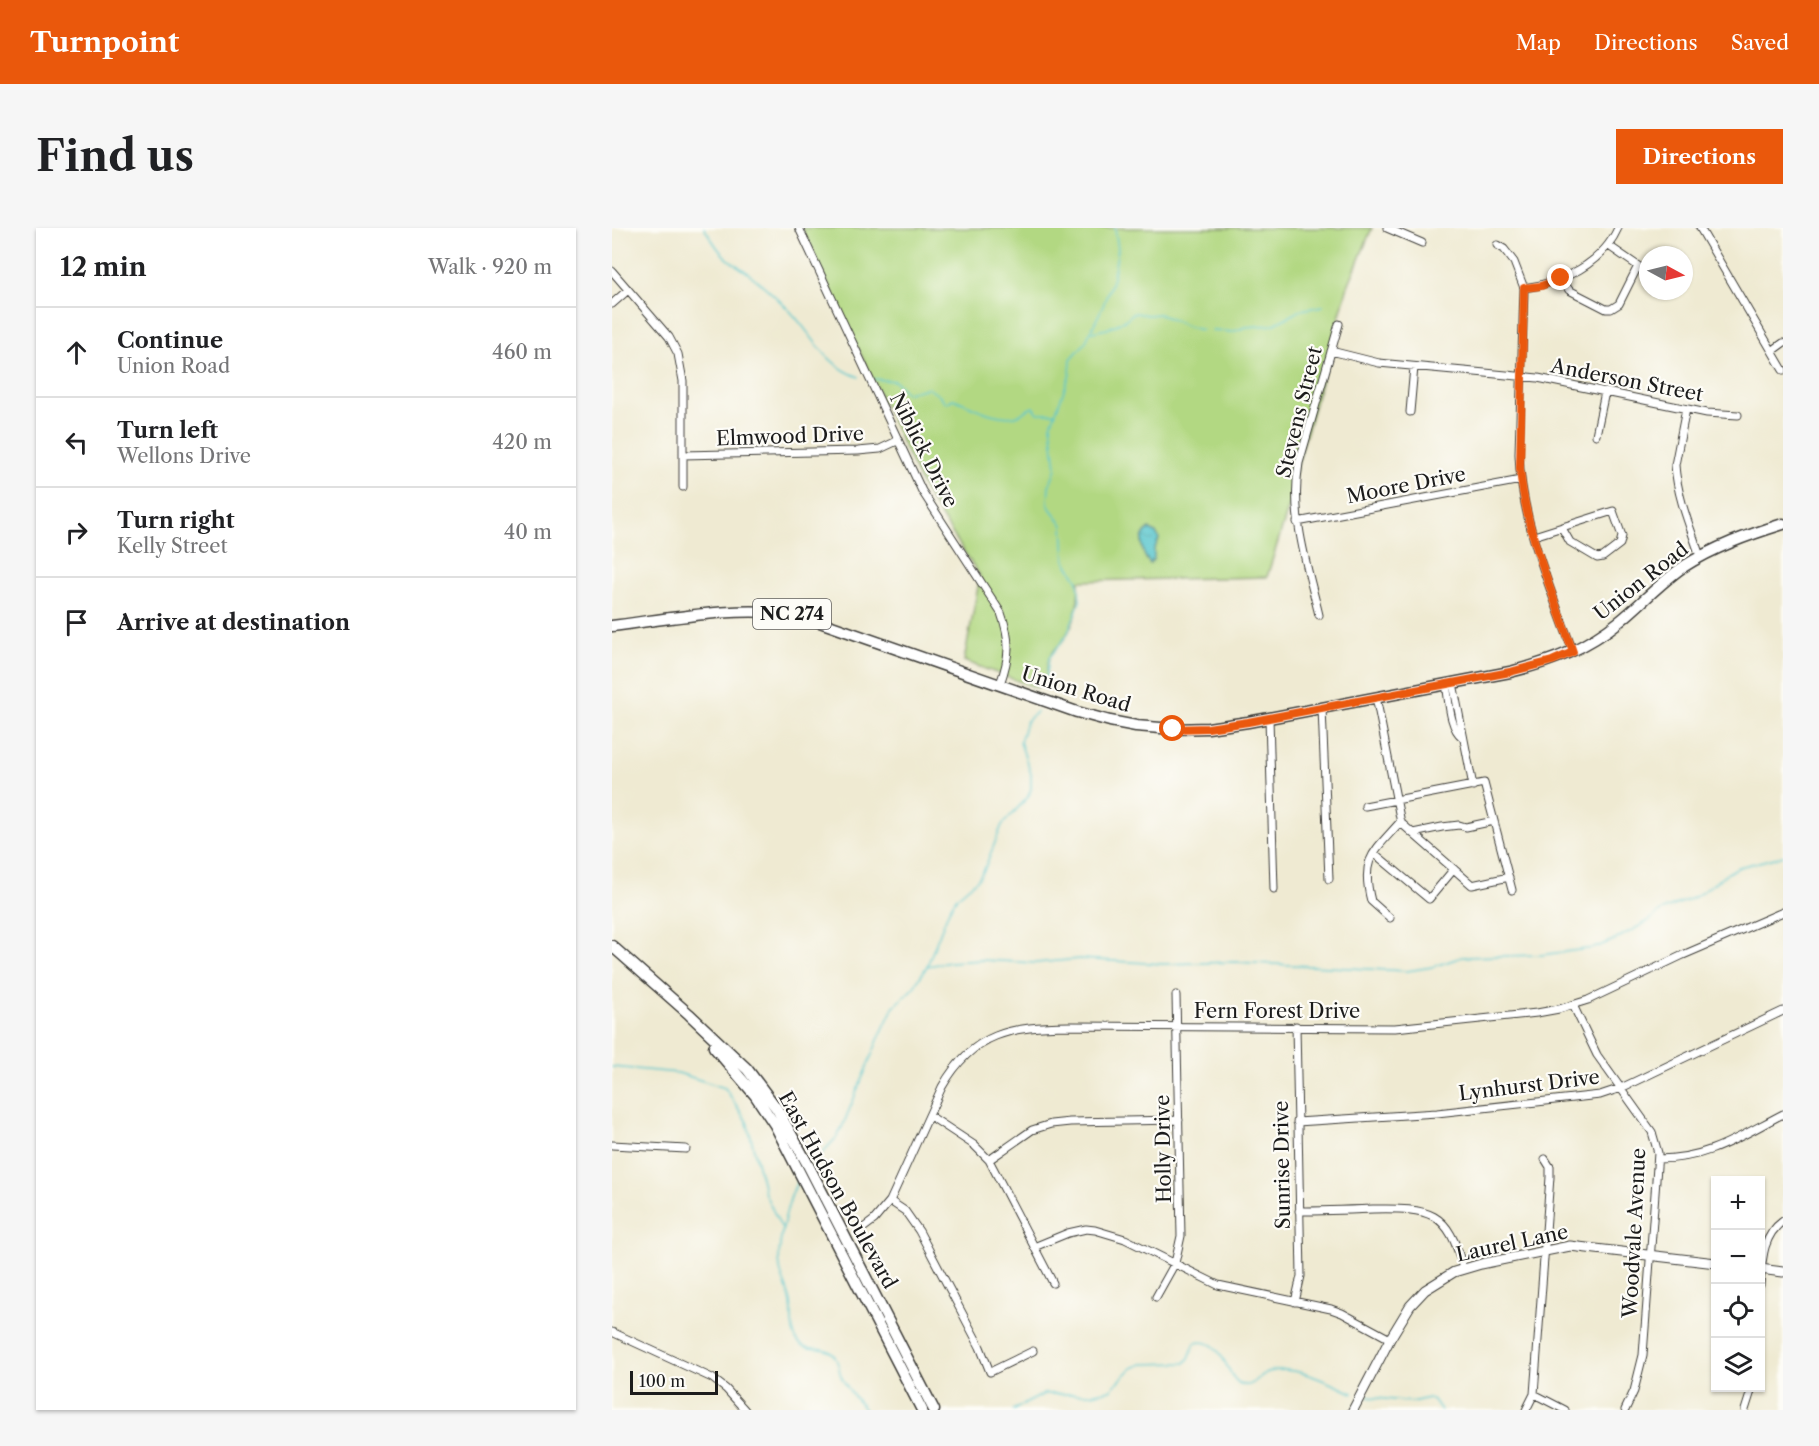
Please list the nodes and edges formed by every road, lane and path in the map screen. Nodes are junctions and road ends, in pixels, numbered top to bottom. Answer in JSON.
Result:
{"nodes":[{"id":1,"x":799,"y":228,"type":"edge"},
{"id":2,"x":1387,"y":228,"type":"edge"},
{"id":3,"x":1618,"y":228,"type":"edge"},
{"id":4,"x":1700,"y":228,"type":"edge"},
{"id":5,"x":1422,"y":243,"type":"dead end"},
{"id":6,"x":1497,"y":245,"type":"dead end"},
{"id":7,"x":1609,"y":246,"type":"junction"},
{"id":8,"x":612,"y":271,"type":"edge"},
{"id":9,"x":1561,"y":278,"type":"junction"},
{"id":10,"x":1524,"y":288,"type":"junction"},
{"id":11,"x":628,"y":290,"type":"junction"},
{"id":12,"x":612,"y":304,"type":"edge"},
{"id":13,"x":1339,"y":324,"type":"dead end"},
{"id":14,"x":1783,"y":343,"type":"edge"},
{"id":15,"x":1331,"y":351,"type":"junction"},
{"id":16,"x":1772,"y":351,"type":"junction"},
{"id":17,"x":1414,"y":367,"type":"junction"},
{"id":18,"x":1783,"y":370,"type":"edge"},
{"id":19,"x":1521,"y":376,"type":"junction"},
{"id":20,"x":1605,"y":392,"type":"junction"},
{"id":21,"x":1686,"y":409,"type":"junction"},
{"id":22,"x":1410,"y":412,"type":"dead end"},
{"id":23,"x":1738,"y":415,"type":"dead end"},
{"id":24,"x":1596,"y":435,"type":"dead end"},
{"id":25,"x":897,"y":441,"type":"junction"},
{"id":26,"x":683,"y":455,"type":"junction"},
{"id":27,"x":1521,"y":480,"type":"junction"},
{"id":28,"x":683,"y":487,"type":"dead end"},
{"id":29,"x":1298,"y":522,"type":"junction"},
{"id":30,"x":1783,"y":524,"type":"edge"},
{"id":31,"x":1562,"y":528,"type":"junction"},
{"id":32,"x":1534,"y":536,"type":"junction"},
{"id":33,"x":1700,"y":556,"type":"junction"},
{"id":34,"x":1319,"y":615,"type":"dead end"},
{"id":35,"x":612,"y":626,"type":"edge"},
{"id":36,"x":1573,"y":652,"type":"junction"},
{"id":37,"x":1449,"y":683,"type":"junction"},
{"id":38,"x":1000,"y":684,"type":"junction"},
{"id":39,"x":1376,"y":698,"type":"junction"},
{"id":40,"x":1322,"y":708,"type":"junction"},
{"id":41,"x":1269,"y":718,"type":"junction"},
{"id":42,"x":1473,"y":786,"type":"junction"},
{"id":43,"x":1396,"y":801,"type":"junction"},
{"id":44,"x":1365,"y":806,"type":"dead end"},
{"id":45,"x":1401,"y":821,"type":"junction"},
{"id":46,"x":1494,"y":821,"type":"junction"},
{"id":47,"x":1413,"y":833,"type":"junction"},
{"id":48,"x":1374,"y":853,"type":"junction"},
{"id":49,"x":1454,"y":869,"type":"junction"},
{"id":50,"x":1509,"y":877,"type":"junction"},
{"id":51,"x":1329,"y":879,"type":"dead end"},
{"id":52,"x":1274,"y":889,"type":"dead end"},
{"id":53,"x":1512,"y":890,"type":"dead end"},
{"id":54,"x":1783,"y":912,"type":"edge"},
{"id":55,"x":1390,"y":918,"type":"dead end"},
{"id":56,"x":612,"y":946,"type":"edge"},
{"id":57,"x":612,"y":956,"type":"edge"},
{"id":58,"x":1176,"y":995,"type":"dead end"},
{"id":59,"x":1573,"y":1005,"type":"junction"},
{"id":60,"x":680,"y":1011,"type":"junction"},
{"id":61,"x":1783,"y":1011,"type":"edge"},
{"id":62,"x":1177,"y":1026,"type":"junction"},
{"id":63,"x":1296,"y":1026,"type":"junction"},
{"id":64,"x":1621,"y":1088,"type":"junction"},
{"id":65,"x":1783,"y":1114,"type":"edge"},
{"id":66,"x":930,"y":1116,"type":"junction"},
{"id":67,"x":1179,"y":1120,"type":"junction"},
{"id":68,"x":1297,"y":1122,"type":"junction"},
{"id":69,"x":612,"y":1145,"type":"edge"},
{"id":70,"x":686,"y":1149,"type":"dead end"},
{"id":71,"x":795,"y":1150,"type":"junction"},
{"id":72,"x":1545,"y":1159,"type":"dead end"},
{"id":73,"x":1658,"y":1159,"type":"junction"},
{"id":74,"x":988,"y":1160,"type":"junction"},
{"id":75,"x":890,"y":1201,"type":"junction"},
{"id":76,"x":1299,"y":1211,"type":"junction"},
{"id":77,"x":1783,"y":1221,"type":"edge"},
{"id":78,"x":858,"y":1232,"type":"dead end"},
{"id":79,"x":1034,"y":1247,"type":"junction"},
{"id":80,"x":1765,"y":1247,"type":"edge"},
{"id":81,"x":1544,"y":1252,"type":"junction"},
{"id":82,"x":1650,"y":1255,"type":"junction"},
{"id":83,"x":1711,"y":1262,"type":"edge"},
{"id":84,"x":1175,"y":1263,"type":"junction"},
{"id":85,"x":1463,"y":1269,"type":"junction"},
{"id":86,"x":1765,"y":1270,"type":"edge"},
{"id":87,"x":1783,"y":1272,"type":"edge"},
{"id":88,"x":1053,"y":1283,"type":"dead end"},
{"id":89,"x":1156,"y":1297,"type":"dead end"},
{"id":90,"x":1295,"y":1302,"type":"junction"},
{"id":91,"x":612,"y":1332,"type":"edge"},
{"id":92,"x":1390,"y":1339,"type":"junction"},
{"id":93,"x":1033,"y":1351,"type":"dead end"},
{"id":94,"x":1751,"y":1392,"type":"edge"},
{"id":95,"x":1534,"y":1394,"type":"junction"},
{"id":96,"x":1357,"y":1408,"type":"edge"},
{"id":97,"x":745,"y":1410,"type":"edge"},
{"id":98,"x":922,"y":1410,"type":"edge"},
{"id":99,"x":934,"y":1410,"type":"edge"},
{"id":100,"x":1526,"y":1410,"type":"edge"},
{"id":101,"x":1565,"y":1410,"type":"edge"},
{"id":102,"x":1625,"y":1410,"type":"edge"},
{"id":103,"x":1745,"y":1410,"type":"edge"}],
"edges":[{"from":1,"to":25,"type":"street","name":"Niblick Drive"},
{"from":2,"to":5,"type":"street"},
{"from":3,"to":7,"type":"street"},
{"from":4,"to":16,"type":"street"},
{"from":6,"to":10,"type":"street"},
{"from":7,"to":9,"type":"street"},
{"from":7,"to":9,"type":"street"},
{"from":8,"to":11,"type":"street"},
{"from":9,"to":10,"type":"street"},
{"from":10,"to":19,"type":"street"},
{"from":11,"to":12,"type":"street"},
{"from":11,"to":26,"type":"street"},
{"from":13,"to":15,"type":"street","name":"Stevens Street"},
{"from":14,"to":16,"type":"street"},
{"from":15,"to":17,"type":"street","name":"Anderson Street"},
{"from":15,"to":29,"type":"street","name":"Stevens Street"},
{"from":16,"to":18,"type":"street"},
{"from":17,"to":19,"type":"street","name":"Anderson Street"},
{"from":17,"to":22,"type":"street"},
{"from":19,"to":20,"type":"street","name":"Anderson Street"},
{"from":19,"to":27,"type":"street"},
{"from":20,"to":21,"type":"street","name":"Anderson Street"},
{"from":20,"to":24,"type":"street"},
{"from":21,"to":23,"type":"street","name":"Anderson Street"},
{"from":21,"to":33,"type":"street"},
{"from":25,"to":26,"type":"street","name":"Elmwood Drive"},
{"from":25,"to":38,"type":"street","name":"Niblick Drive"},
{"from":26,"to":28,"type":"street"},
{"from":27,"to":29,"type":"street","name":"Moore Drive"},
{"from":27,"to":32,"type":"street"},
{"from":29,"to":34,"type":"street","name":"Stevens Street"},
{"from":30,"to":33,"type":"main road","name":"Union Road","number":"NC 274"},
{"from":31,"to":31,"type":"street"},
{"from":31,"to":32,"type":"street"},
{"from":32,"to":36,"type":"street"},
{"from":33,"to":36,"type":"main road","name":"Union Road","number":"NC 274"},
{"from":35,"to":38,"type":"main road","name":"Union Road","number":"NC 274"},
{"from":36,"to":37,"type":"main road","name":"Union Road","number":"NC 274"},
{"from":37,"to":39,"type":"main road","name":"Union Road","number":"NC 274"},
{"from":37,"to":42,"type":"street"},
{"from":38,"to":41,"type":"main road","name":"Union Road","number":"NC 274"},
{"from":39,"to":40,"type":"main road","name":"Union Road","number":"NC 274"},
{"from":39,"to":43,"type":"street"},
{"from":40,"to":41,"type":"main road","name":"Union Road","number":"NC 274"},
{"from":40,"to":51,"type":"street"},
{"from":41,"to":52,"type":"street"},
{"from":42,"to":43,"type":"street"},
{"from":42,"to":46,"type":"street"},
{"from":43,"to":44,"type":"street"},
{"from":43,"to":45,"type":"street"},
{"from":45,"to":47,"type":"street"},
{"from":45,"to":48,"type":"street"},
{"from":46,"to":47,"type":"street"},
{"from":46,"to":50,"type":"street"},
{"from":47,"to":49,"type":"street"},
{"from":48,"to":49,"type":"street"},
{"from":48,"to":55,"type":"street"},
{"from":49,"to":50,"type":"street"},
{"from":50,"to":53,"type":"street"},
{"from":54,"to":59,"type":"street","name":"Fern Forest Drive"},
{"from":56,"to":60,"type":"main road","name":"East Hudson Boulevard"},
{"from":57,"to":60,"type":"main road","name":"East Hudson Boulevard"},
{"from":58,"to":62,"type":"street","name":"Holly Drive"},
{"from":59,"to":63,"type":"street","name":"Fern Forest Drive"},
{"from":59,"to":64,"type":"street","name":"Woodvale Avenue"},
{"from":60,"to":71,"type":"main road","name":"East Hudson Boulevard"},
{"from":61,"to":64,"type":"street","name":"Lynhurst Drive"},
{"from":62,"to":63,"type":"street","name":"Fern Forest Drive"},
{"from":62,"to":66,"type":"street","name":"Fern Forest Drive"},
{"from":62,"to":67,"type":"street","name":"Holly Drive"},
{"from":63,"to":68,"type":"street","name":"Sunrise Drive"},
{"from":64,"to":68,"type":"street","name":"Lynhurst Drive"},
{"from":64,"to":73,"type":"street","name":"Woodvale Avenue"},
{"from":65,"to":73,"type":"street"},
{"from":66,"to":74,"type":"street"},
{"from":66,"to":75,"type":"street","name":"Fern Forest Drive"},
{"from":67,"to":74,"type":"street"},
{"from":67,"to":84,"type":"street","name":"Holly Drive"},
{"from":68,"to":76,"type":"street","name":"Sunrise Drive"},
{"from":69,"to":70,"type":"street"},
{"from":71,"to":98,"type":"main road","name":"East Hudson Boulevard"},
{"from":71,"to":99,"type":"main road","name":"East Hudson Boulevard"},
{"from":72,"to":81,"type":"street"},
{"from":73,"to":82,"type":"street","name":"Woodvale Avenue"},
{"from":74,"to":79,"type":"street"},
{"from":75,"to":78,"type":"street","name":"Fern Forest Drive"},
{"from":75,"to":93,"type":"street"},
{"from":76,"to":85,"type":"street"},
{"from":76,"to":90,"type":"street","name":"Sunrise Drive"},
{"from":77,"to":80,"type":"street"},
{"from":79,"to":84,"type":"street"},
{"from":79,"to":88,"type":"street"},
{"from":81,"to":82,"type":"street","name":"Laurel Lane"},
{"from":81,"to":85,"type":"street","name":"Laurel Lane"},
{"from":81,"to":95,"type":"street"},
{"from":82,"to":83,"type":"street","name":"Laurel Lane"},
{"from":82,"to":102,"type":"street","name":"Woodvale Avenue"},
{"from":84,"to":89,"type":"street","name":"Holly Drive"},
{"from":84,"to":90,"type":"street"},
{"from":85,"to":92,"type":"street","name":"Laurel Lane"},
{"from":86,"to":87,"type":"street"},
{"from":90,"to":92,"type":"street"},
{"from":91,"to":97,"type":"street"},
{"from":92,"to":96,"type":"street","name":"Laurel Lane"},
{"from":94,"to":103,"type":"street"},
{"from":95,"to":100,"type":"street"},
{"from":95,"to":101,"type":"street"}]}
